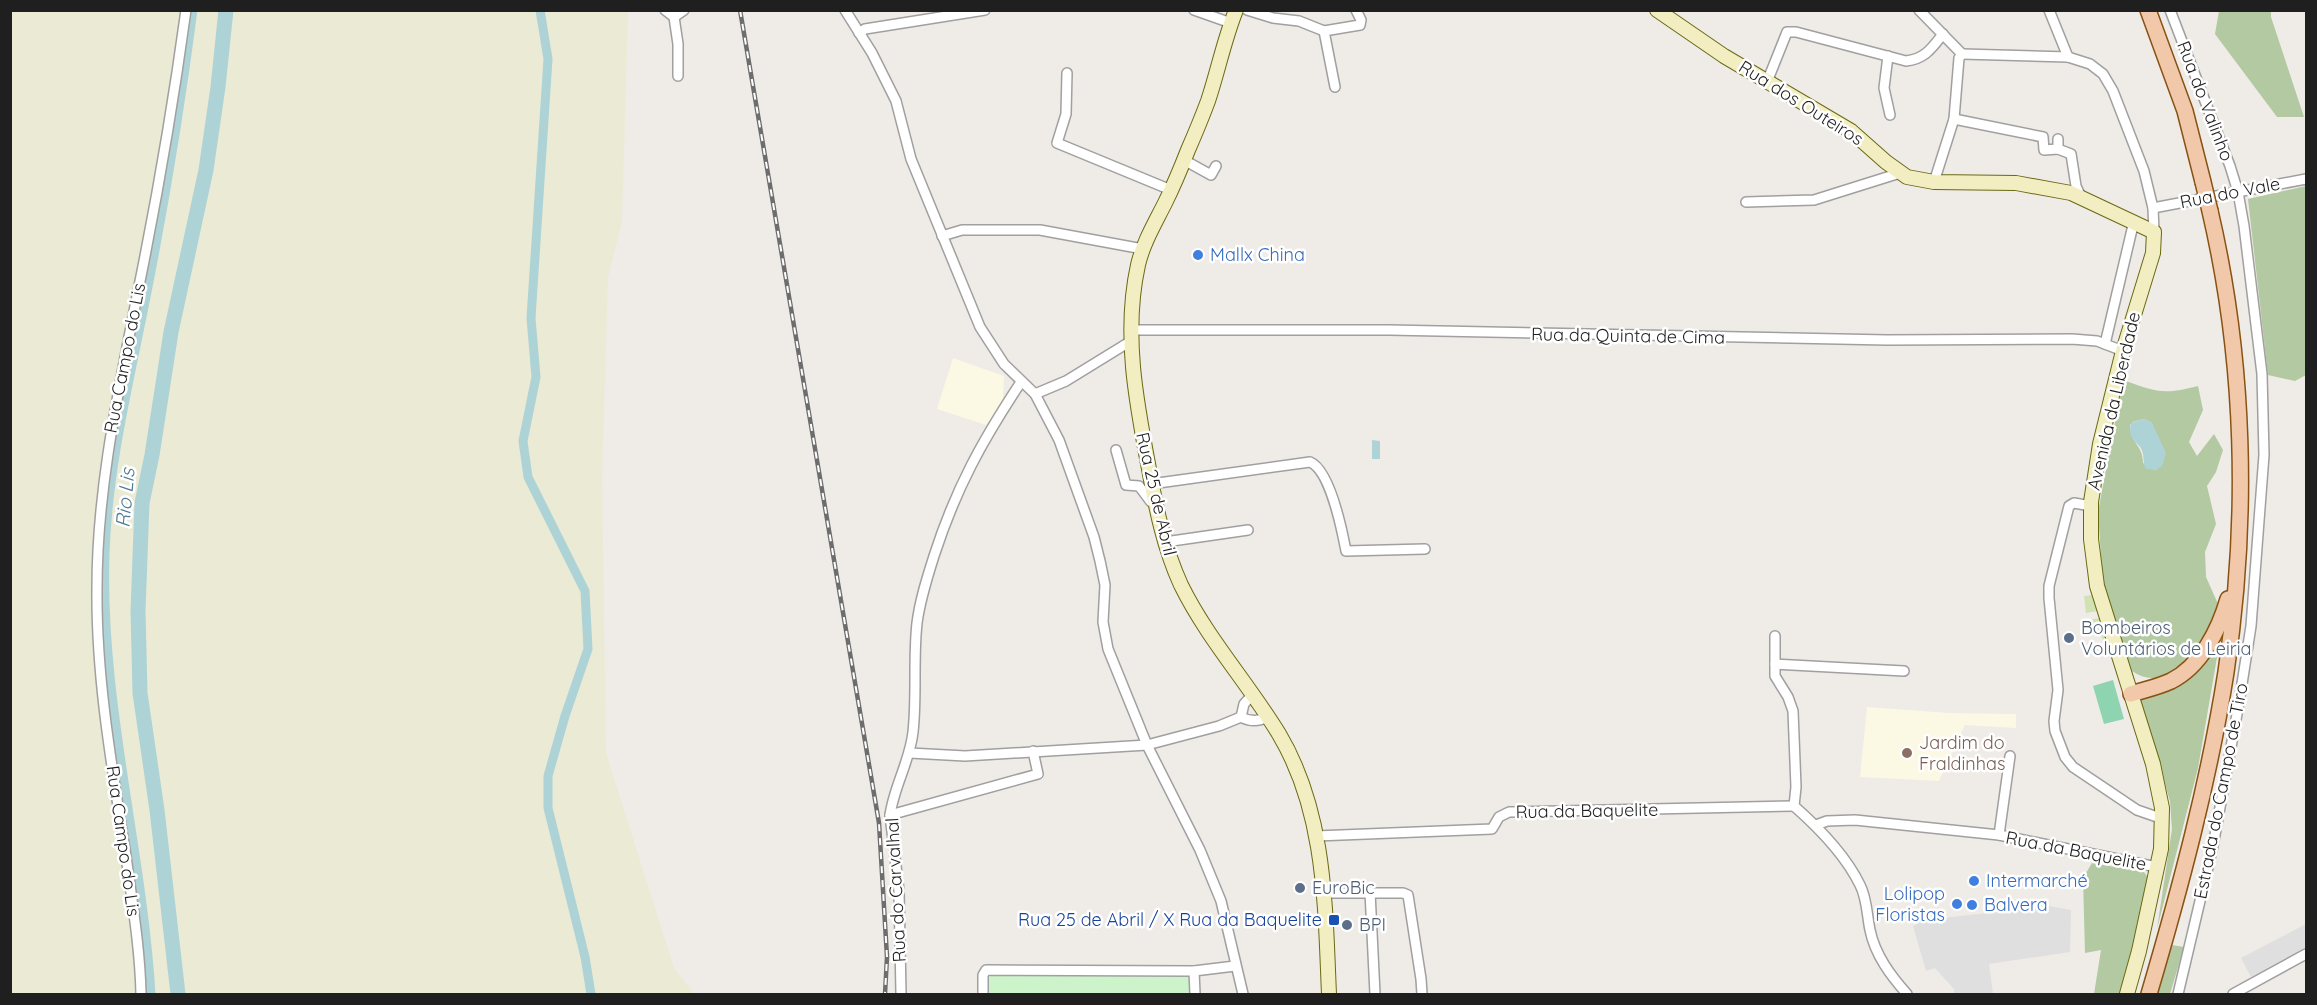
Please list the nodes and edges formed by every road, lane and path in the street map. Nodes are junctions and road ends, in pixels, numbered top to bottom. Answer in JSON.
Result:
{"nodes":[{"id":1,"x":186,"y":10,"type":"edge"},
{"id":2,"x":665,"y":10,"type":"edge"},
{"id":3,"x":684,"y":10,"type":"edge"},
{"id":4,"x":845,"y":10,"type":"edge"},
{"id":5,"x":985,"y":10,"type":"edge"},
{"id":6,"x":1194,"y":10,"type":"edge"},
{"id":7,"x":1247,"y":10,"type":"edge"},
{"id":8,"x":1356,"y":10,"type":"edge"},
{"id":9,"x":1657,"y":10,"type":"edge"},
{"id":10,"x":1919,"y":10,"type":"edge"},
{"id":11,"x":2049,"y":10,"type":"edge"},
{"id":12,"x":2148,"y":10,"type":"edge"},
{"id":13,"x":2170,"y":10,"type":"edge"},
{"id":14,"x":674,"y":17,"type":"junction"},
{"id":15,"x":1233,"y":17,"type":"edge"},
{"id":16,"x":1324,"y":31,"type":"junction"},
{"id":17,"x":859,"y":33,"type":"junction"},
{"id":18,"x":1943,"y":34,"type":"junction"},
{"id":19,"x":1962,"y":54,"type":"junction"},
{"id":20,"x":1888,"y":56,"type":"junction"},
{"id":21,"x":2068,"y":57,"type":"junction"},
{"id":22,"x":1067,"y":74,"type":"dead end"},
{"id":23,"x":678,"y":76,"type":"dead end"},
{"id":24,"x":1767,"y":82,"type":"junction"},
{"id":25,"x":1335,"y":87,"type":"dead end"},
{"id":26,"x":1890,"y":115,"type":"dead end"},
{"id":27,"x":1954,"y":119,"type":"junction"},
{"id":28,"x":1184,"y":160,"type":"junction"},
{"id":29,"x":1216,"y":166,"type":"dead end"},
{"id":30,"x":1900,"y":173,"type":"junction"},
{"id":31,"x":2307,"y":179,"type":"edge"},
{"id":32,"x":1934,"y":182,"type":"junction"},
{"id":33,"x":1171,"y":190,"type":"junction"},
{"id":34,"x":2238,"y":192,"type":"junction"},
{"id":35,"x":2081,"y":197,"type":"junction"},
{"id":36,"x":1746,"y":201,"type":"dead end"},
{"id":37,"x":2153,"y":208,"type":"junction"},
{"id":38,"x":2134,"y":221,"type":"junction"},
{"id":39,"x":2154,"y":232,"type":"junction"},
{"id":40,"x":942,"y":236,"type":"junction"},
{"id":41,"x":1143,"y":249,"type":"junction"},
{"id":42,"x":1131,"y":335,"type":"junction"},
{"id":43,"x":2105,"y":344,"type":"junction"},
{"id":44,"x":2123,"y":351,"type":"junction"},
{"id":45,"x":1021,"y":382,"type":"junction"},
{"id":46,"x":1035,"y":394,"type":"junction"},
{"id":47,"x":1116,"y":450,"type":"dead end"},
{"id":48,"x":1152,"y":484,"type":"junction"},
{"id":49,"x":1156,"y":502,"type":"junction"},
{"id":50,"x":2091,"y":506,"type":"junction"},
{"id":51,"x":1248,"y":530,"type":"dead end"},
{"id":52,"x":1165,"y":542,"type":"junction"},
{"id":53,"x":1425,"y":549,"type":"dead end"},
{"id":54,"x":2237,"y":568,"type":"junction"},
{"id":55,"x":1775,"y":636,"type":"dead end"},
{"id":56,"x":1775,"y":664,"type":"junction"},
{"id":57,"x":1904,"y":671,"type":"dead end"},
{"id":58,"x":1253,"y":694,"type":"junction"},
{"id":59,"x":2131,"y":694,"type":"junction"},
{"id":60,"x":1241,"y":717,"type":"junction"},
{"id":61,"x":1268,"y":717,"type":"junction"},
{"id":62,"x":1147,"y":745,"type":"junction"},
{"id":63,"x":1032,"y":752,"type":"junction"},
{"id":64,"x":910,"y":753,"type":"junction"},
{"id":65,"x":2010,"y":756,"type":"dead end"},
{"id":66,"x":1794,"y":806,"type":"junction"},
{"id":67,"x":890,"y":815,"type":"junction"},
{"id":68,"x":2163,"y":819,"type":"junction"},
{"id":69,"x":1816,"y":825,"type":"junction"},
{"id":70,"x":1998,"y":835,"type":"junction"},
{"id":71,"x":1316,"y":836,"type":"junction"},
{"id":72,"x":2157,"y":867,"type":"junction"},
{"id":73,"x":1370,"y":892,"type":"junction"},
{"id":74,"x":1325,"y":893,"type":"junction"},
{"id":75,"x":2307,"y":954,"type":"edge"},
{"id":76,"x":1235,"y":966,"type":"junction"},
{"id":77,"x":1194,"y":971,"type":"junction"},
{"id":78,"x":141,"y":994,"type":"edge"},
{"id":79,"x":901,"y":994,"type":"edge"},
{"id":80,"x":983,"y":994,"type":"edge"},
{"id":81,"x":1195,"y":994,"type":"edge"},
{"id":82,"x":1243,"y":994,"type":"edge"},
{"id":83,"x":1329,"y":994,"type":"edge"},
{"id":84,"x":1375,"y":994,"type":"edge"},
{"id":85,"x":1422,"y":994,"type":"edge"},
{"id":86,"x":1907,"y":994,"type":"edge"},
{"id":87,"x":2127,"y":994,"type":"edge"},
{"id":88,"x":2149,"y":994,"type":"edge"},
{"id":89,"x":2178,"y":994,"type":"edge"},
{"id":90,"x":2234,"y":994,"type":"edge"}],
"edges":[{"from":1,"to":78,"type":"street","name":"Rua Campo do Lis"},
{"from":2,"to":14,"type":"street"},
{"from":3,"to":14,"type":"street"},
{"from":4,"to":17,"type":"street"},
{"from":5,"to":17,"type":"street"},
{"from":6,"to":15,"type":"street"},
{"from":7,"to":16,"type":"street"},
{"from":8,"to":16,"type":"street"},
{"from":9,"to":24,"type":"street","name":"Rua dos Outeiros"},
{"from":10,"to":18,"type":"street"},
{"from":11,"to":21,"type":"street"},
{"from":12,"to":54,"type":"main road","bridge":true},
{"from":13,"to":34,"type":"street","name":"Rua do Valinho"},
{"from":14,"to":23,"type":"street"},
{"from":15,"to":28,"type":"street","name":"Rua 25 de Abril"},
{"from":16,"to":25,"type":"street"},
{"from":17,"to":40,"type":"street"},
{"from":18,"to":19,"type":"street"},
{"from":18,"to":20,"type":"street"},
{"from":19,"to":21,"type":"street"},
{"from":19,"to":27,"type":"street"},
{"from":20,"to":24,"type":"street"},
{"from":20,"to":26,"type":"street"},
{"from":21,"to":37,"type":"street","name":"Avenida da Liberdade"},
{"from":22,"to":33,"type":"street"},
{"from":24,"to":30,"type":"street","name":"Rua dos Outeiros"},
{"from":27,"to":32,"type":"street"},
{"from":27,"to":35,"type":"street"},
{"from":28,"to":29,"type":"street"},
{"from":28,"to":33,"type":"street","name":"Rua 25 de Abril"},
{"from":30,"to":32,"type":"street","name":"Rua dos Outeiros"},
{"from":30,"to":36,"type":"street"},
{"from":31,"to":34,"type":"street","name":"Rua do Vale"},
{"from":32,"to":35,"type":"street","name":"Rua dos Outeiros"},
{"from":33,"to":41,"type":"street","name":"Rua 25 de Abril"},
{"from":34,"to":37,"type":"street","name":"Rua do Vale"},
{"from":34,"to":89,"type":"street","name":"Estrada do Campo de Tiro"},
{"from":35,"to":38,"type":"street","name":"Rua dos Outeiros"},
{"from":37,"to":39,"type":"street","name":"Avenida da Liberdade"},
{"from":38,"to":39,"type":"street","name":"Rua dos Outeiros"},
{"from":38,"to":43,"type":"street"},
{"from":39,"to":44,"type":"street","name":"Avenida da Liberdade"},
{"from":40,"to":41,"type":"street"},
{"from":40,"to":45,"type":"street"},
{"from":41,"to":42,"type":"street","name":"Rua 25 de Abril"},
{"from":42,"to":43,"type":"street","name":"Rua da Quinta de Cima"},
{"from":42,"to":46,"type":"street"},
{"from":42,"to":48,"type":"street","name":"Rua 25 de Abril"},
{"from":43,"to":44,"type":"street","name":"Rua da Quinta de Cima"},
{"from":44,"to":50,"type":"street","name":"Avenida da Liberdade"},
{"from":45,"to":46,"type":"street"},
{"from":45,"to":64,"type":"street","name":"Rua do Carvalhal"},
{"from":46,"to":62,"type":"street"},
{"from":47,"to":49,"type":"street"},
{"from":48,"to":49,"type":"street","name":"Rua 25 de Abril"},
{"from":48,"to":53,"type":"street"},
{"from":49,"to":52,"type":"street","name":"Rua 25 de Abril"},
{"from":50,"to":59,"type":"street","name":"Avenida da Liberdade"},
{"from":50,"to":68,"type":"street"},
{"from":51,"to":52,"type":"street"},
{"from":52,"to":58,"type":"street","name":"Rua 25 de Abril"},
{"from":54,"to":59,"type":"main road"},
{"from":54,"to":88,"type":"main road"},
{"from":55,"to":56,"type":"street"},
{"from":56,"to":57,"type":"street"},
{"from":56,"to":66,"type":"street"},
{"from":58,"to":60,"type":"street"},
{"from":58,"to":61,"type":"street","name":"Rua 25 de Abril"},
{"from":59,"to":68,"type":"street","name":"Avenida da Liberdade"},
{"from":60,"to":61,"type":"street"},
{"from":60,"to":62,"type":"street"},
{"from":61,"to":71,"type":"street","name":"Rua 25 de Abril"},
{"from":62,"to":63,"type":"street"},
{"from":62,"to":76,"type":"street"},
{"from":63,"to":64,"type":"street"},
{"from":63,"to":67,"type":"street"},
{"from":64,"to":67,"type":"street","name":"Rua do Carvalhal"},
{"from":65,"to":70,"type":"street"},
{"from":66,"to":69,"type":"street"},
{"from":66,"to":71,"type":"street","name":"Rua da Baquelite"},
{"from":67,"to":79,"type":"street","name":"Rua do Carvalhal"},
{"from":68,"to":72,"type":"street","name":"Avenida da Liberdade"},
{"from":69,"to":70,"type":"street","name":"Rua da Baquelite"},
{"from":69,"to":86,"type":"street"},
{"from":70,"to":72,"type":"street","name":"Rua da Baquelite"},
{"from":71,"to":74,"type":"street","name":"Rua 25 de Abril"},
{"from":72,"to":87,"type":"street","name":"Avenida da Liberdade"},
{"from":73,"to":74,"type":"street"},
{"from":73,"to":84,"type":"street"},
{"from":73,"to":85,"type":"street"},
{"from":74,"to":83,"type":"street","name":"Rua 25 de Abril"},
{"from":75,"to":90,"type":"street"},
{"from":76,"to":77,"type":"street"},
{"from":76,"to":82,"type":"street"},
{"from":77,"to":80,"type":"street"},
{"from":77,"to":81,"type":"street"}]}
